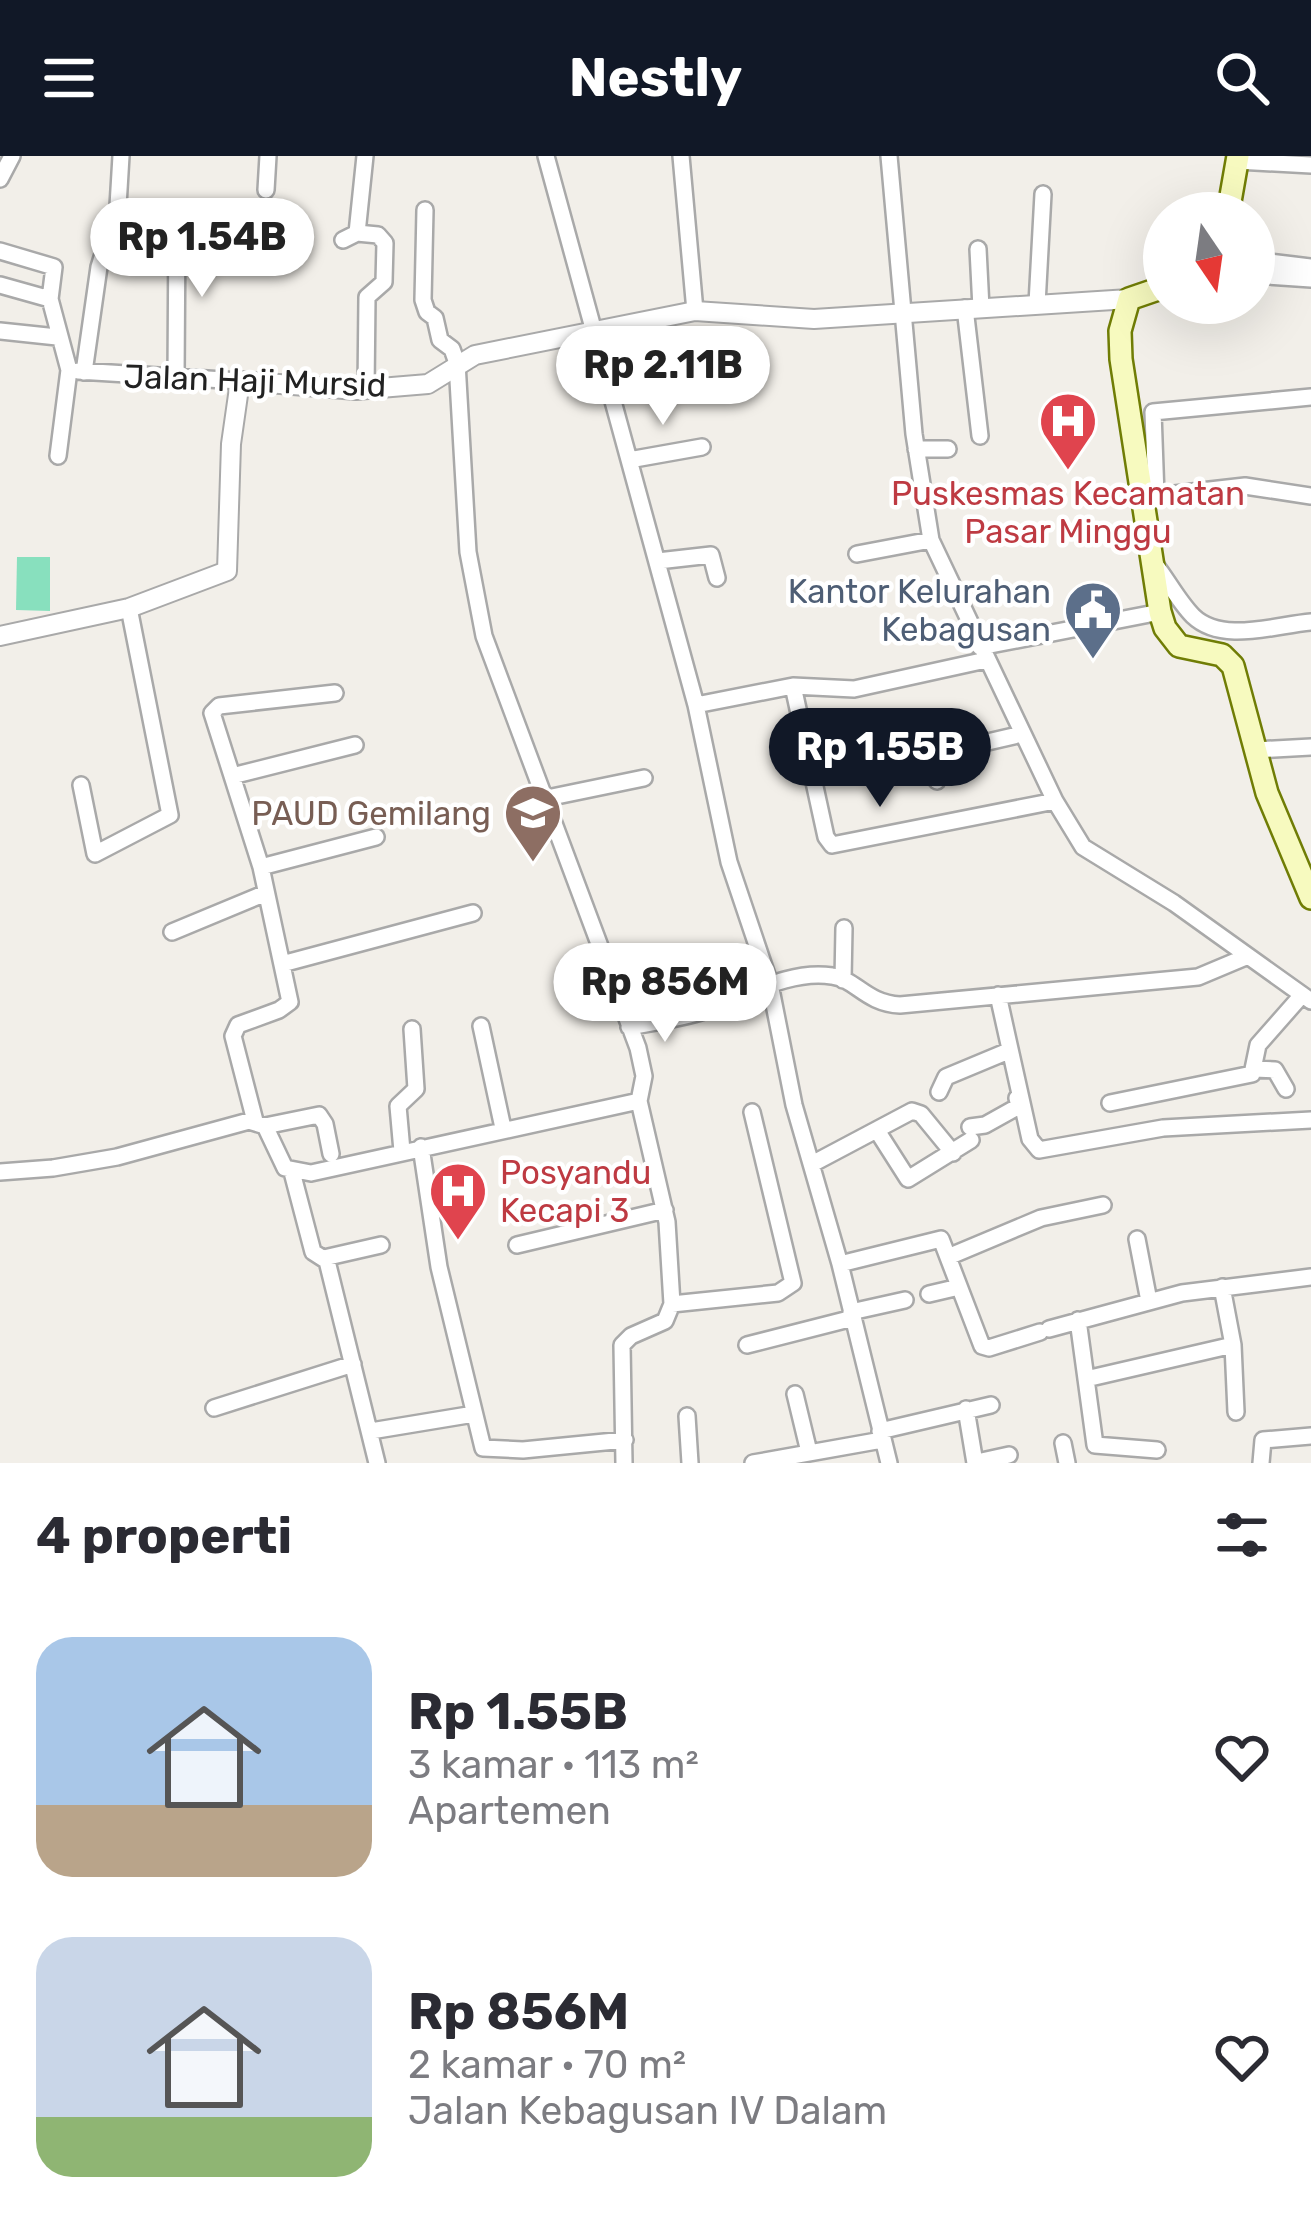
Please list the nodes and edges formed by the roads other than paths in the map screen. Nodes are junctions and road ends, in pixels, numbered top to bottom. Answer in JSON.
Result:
{"nodes":[{"id":1,"x":12,"y":156,"type":"edge"},
{"id":2,"x":122,"y":156,"type":"edge"},
{"id":3,"x":268,"y":156,"type":"edge"},
{"id":4,"x":365,"y":156,"type":"edge"},
{"id":5,"x":545,"y":156,"type":"edge"},
{"id":6,"x":681,"y":156,"type":"edge"},
{"id":7,"x":889,"y":156,"type":"edge"},
{"id":8,"x":1240,"y":160,"type":"edge"},
{"id":9,"x":1311,"y":164,"type":"edge"},
{"id":10,"x":0,"y":179,"type":"edge"},
{"id":11,"x":266,"y":190,"type":"dead end"},
{"id":12,"x":1233,"y":192,"type":"edge"},
{"id":13,"x":1239,"y":192,"type":"edge"},
{"id":14,"x":1043,"y":194,"type":"dead end"},
{"id":15,"x":425,"y":210,"type":"dead end"},
{"id":16,"x":177,"y":221,"type":"dead end"},
{"id":17,"x":978,"y":249,"type":"dead end"},
{"id":18,"x":0,"y":251,"type":"edge"},
{"id":19,"x":1275,"y":263,"type":"edge"},
{"id":20,"x":1311,"y":267,"type":"edge"},
{"id":21,"x":1275,"y":276,"type":"edge"},
{"id":22,"x":1311,"y":279,"type":"edge"},
{"id":23,"x":0,"y":285,"type":"edge"},
{"id":24,"x":1143,"y":294,"type":"edge"},
{"id":25,"x":50,"y":299,"type":"junction"},
{"id":26,"x":1129,"y":299,"type":"junction"},
{"id":27,"x":1037,"y":304,"type":"junction"},
{"id":28,"x":973,"y":308,"type":"junction"},
{"id":29,"x":695,"y":310,"type":"junction"},
{"id":30,"x":904,"y":312,"type":"junction"},
{"id":31,"x":0,"y":331,"type":"edge"},
{"id":32,"x":592,"y":331,"type":"junction"},
{"id":33,"x":58,"y":337,"type":"junction"},
{"id":34,"x":457,"y":363,"type":"junction"},
{"id":35,"x":76,"y":371,"type":"junction"},
{"id":36,"x":176,"y":379,"type":"junction"},
{"id":37,"x":240,"y":381,"type":"junction"},
{"id":38,"x":366,"y":390,"type":"junction"},
{"id":39,"x":1311,"y":397,"type":"edge"},
{"id":40,"x":980,"y":436,"type":"dead end"},
{"id":41,"x":702,"y":447,"type":"dead end"},
{"id":42,"x":948,"y":448,"type":"dead end"},
{"id":43,"x":916,"y":449,"type":"junction"},
{"id":44,"x":58,"y":456,"type":"dead end"},
{"id":45,"x":629,"y":460,"type":"junction"},
{"id":46,"x":1149,"y":496,"type":"junction"},
{"id":47,"x":1311,"y":496,"type":"edge"},
{"id":48,"x":931,"y":540,"type":"junction"},
{"id":49,"x":857,"y":554,"type":"dead end"},
{"id":50,"x":658,"y":561,"type":"junction"},
{"id":51,"x":1153,"y":561,"type":"junction"},
{"id":52,"x":716,"y":578,"type":"dead end"},
{"id":53,"x":129,"y":608,"type":"junction"},
{"id":54,"x":1160,"y":612,"type":"junction"},
{"id":55,"x":1311,"y":622,"type":"edge"},
{"id":56,"x":0,"y":636,"type":"edge"},
{"id":57,"x":983,"y":653,"type":"junction"},
{"id":58,"x":793,"y":686,"type":"junction"},
{"id":59,"x":334,"y":693,"type":"dead end"},
{"id":60,"x":696,"y":705,"type":"junction"},
{"id":61,"x":1022,"y":734,"type":"junction"},
{"id":62,"x":356,"y":745,"type":"dead end"},
{"id":63,"x":1311,"y":747,"type":"edge"},
{"id":64,"x":1256,"y":750,"type":"junction"},
{"id":65,"x":232,"y":776,"type":"junction"},
{"id":66,"x":644,"y":778,"type":"dead end"},
{"id":67,"x":937,"y":781,"type":"dead end"},
{"id":68,"x":81,"y":785,"type":"dead end"},
{"id":69,"x":547,"y":798,"type":"junction"},
{"id":70,"x":1054,"y":801,"type":"junction"},
{"id":71,"x":376,"y":837,"type":"dead end"},
{"id":72,"x":261,"y":868,"type":"junction"},
{"id":73,"x":266,"y":893,"type":"junction"},
{"id":74,"x":1311,"y":898,"type":"edge"},
{"id":75,"x":473,"y":913,"type":"dead end"},
{"id":76,"x":844,"y":928,"type":"dead end"},
{"id":77,"x":172,"y":932,"type":"dead end"},
{"id":78,"x":1247,"y":956,"type":"junction"},
{"id":79,"x":282,"y":964,"type":"junction"},
{"id":80,"x":844,"y":980,"type":"junction"},
{"id":81,"x":770,"y":984,"type":"junction"},
{"id":82,"x":996,"y":995,"type":"junction"},
{"id":83,"x":1306,"y":998,"type":"edge"},
{"id":84,"x":481,"y":1026,"type":"dead end"},
{"id":85,"x":629,"y":1027,"type":"junction"},
{"id":86,"x":412,"y":1029,"type":"dead end"},
{"id":87,"x":1006,"y":1052,"type":"junction"},
{"id":88,"x":1256,"y":1069,"type":"junction"},
{"id":89,"x":1286,"y":1089,"type":"dead end"},
{"id":90,"x":939,"y":1092,"type":"dead end"},
{"id":91,"x":639,"y":1101,"type":"junction"},
{"id":92,"x":1110,"y":1103,"type":"dead end"},
{"id":93,"x":752,"y":1112,"type":"dead end"},
{"id":94,"x":1311,"y":1120,"type":"edge"},
{"id":95,"x":260,"y":1124,"type":"junction"},
{"id":96,"x":503,"y":1128,"type":"junction"},
{"id":97,"x":878,"y":1132,"type":"junction"},
{"id":98,"x":421,"y":1147,"type":"junction"},
{"id":99,"x":402,"y":1151,"type":"junction"},
{"id":100,"x":953,"y":1153,"type":"junction"},
{"id":101,"x":331,"y":1154,"type":"dead end"},
{"id":102,"x":812,"y":1164,"type":"junction"},
{"id":103,"x":0,"y":1172,"type":"edge"},
{"id":104,"x":292,"y":1172,"type":"junction"},
{"id":105,"x":1102,"y":1205,"type":"dead end"},
{"id":106,"x":665,"y":1210,"type":"junction"},
{"id":107,"x":1136,"y":1239,"type":"dead end"},
{"id":108,"x":381,"y":1245,"type":"dead end"},
{"id":109,"x":517,"y":1245,"type":"dead end"},
{"id":110,"x":948,"y":1257,"type":"junction"},
{"id":111,"x":324,"y":1258,"type":"junction"},
{"id":112,"x":840,"y":1264,"type":"junction"},
{"id":113,"x":1311,"y":1277,"type":"edge"},
{"id":114,"x":959,"y":1287,"type":"junction"},
{"id":115,"x":1222,"y":1287,"type":"junction"},
{"id":116,"x":929,"y":1294,"type":"dead end"},
{"id":117,"x":905,"y":1300,"type":"dead end"},
{"id":118,"x":1149,"y":1301,"type":"junction"},
{"id":119,"x":672,"y":1304,"type":"junction"},
{"id":120,"x":852,"y":1315,"type":"junction"},
{"id":121,"x":1078,"y":1321,"type":"junction"},
{"id":122,"x":747,"y":1345,"type":"dead end"},
{"id":123,"x":1233,"y":1345,"type":"junction"},
{"id":124,"x":353,"y":1364,"type":"junction"},
{"id":125,"x":1086,"y":1379,"type":"junction"},
{"id":126,"x":795,"y":1394,"type":"dead end"},
{"id":127,"x":992,"y":1405,"type":"dead end"},
{"id":128,"x":214,"y":1408,"type":"dead end"},
{"id":129,"x":966,"y":1409,"type":"junction"},
{"id":130,"x":1236,"y":1412,"type":"dead end"},
{"id":131,"x":474,"y":1414,"type":"junction"},
{"id":132,"x":687,"y":1416,"type":"dead end"},
{"id":133,"x":370,"y":1432,"type":"junction"},
{"id":134,"x":881,"y":1435,"type":"junction"},
{"id":135,"x":1311,"y":1436,"type":"edge"},
{"id":136,"x":625,"y":1440,"type":"junction"},
{"id":137,"x":1063,"y":1443,"type":"dead end"},
{"id":138,"x":1157,"y":1450,"type":"dead end"},
{"id":139,"x":809,"y":1452,"type":"junction"},
{"id":140,"x":1009,"y":1456,"type":"dead end"},
{"id":141,"x":377,"y":1463,"type":"edge"},
{"id":142,"x":624,"y":1463,"type":"edge"},
{"id":143,"x":690,"y":1463,"type":"edge"},
{"id":144,"x":752,"y":1463,"type":"edge"},
{"id":145,"x":889,"y":1463,"type":"edge"},
{"id":146,"x":976,"y":1463,"type":"edge"},
{"id":147,"x":1067,"y":1463,"type":"edge"},
{"id":148,"x":1261,"y":1463,"type":"edge"}],
"edges":[{"from":1,"to":10,"type":"street"},
{"from":2,"to":35,"type":"street"},
{"from":3,"to":11,"type":"street"},
{"from":4,"to":38,"type":"street"},
{"from":5,"to":32,"type":"street"},
{"from":6,"to":29,"type":"street"},
{"from":7,"to":30,"type":"street"},
{"from":8,"to":9,"type":"street"},
{"from":8,"to":12,"type":"main road"},
{"from":8,"to":13,"type":"street"},
{"from":14,"to":27,"type":"street"},
{"from":15,"to":34,"type":"street"},
{"from":16,"to":36,"type":"street"},
{"from":17,"to":28,"type":"street"},
{"from":18,"to":25,"type":"street"},
{"from":19,"to":20,"type":"street"},
{"from":21,"to":22,"type":"street"},
{"from":23,"to":25,"type":"street"},
{"from":24,"to":26,"type":"main road"},
{"from":25,"to":33,"type":"street"},
{"from":26,"to":27,"type":"street","name":"Jalan Haji Mursid"},
{"from":26,"to":46,"type":"main road"},
{"from":27,"to":28,"type":"street","name":"Jalan Haji Mursid"},
{"from":28,"to":30,"type":"street","name":"Jalan Haji Mursid"},
{"from":28,"to":40,"type":"street"},
{"from":29,"to":30,"type":"street","name":"Jalan Haji Mursid"},
{"from":29,"to":32,"type":"street","name":"Jalan Haji Mursid"},
{"from":30,"to":43,"type":"street"},
{"from":31,"to":33,"type":"street"},
{"from":32,"to":34,"type":"street","name":"Jalan Haji Mursid"},
{"from":32,"to":45,"type":"street"},
{"from":33,"to":35,"type":"street"},
{"from":34,"to":38,"type":"street","name":"Jalan Haji Mursid"},
{"from":34,"to":69,"type":"street"},
{"from":35,"to":36,"type":"street","name":"Jalan Haji Mursid"},
{"from":35,"to":44,"type":"street"},
{"from":36,"to":37,"type":"street","name":"Jalan Haji Mursid"},
{"from":37,"to":38,"type":"street","name":"Jalan Haji Mursid"},
{"from":37,"to":53,"type":"street"},
{"from":39,"to":46,"type":"street"},
{"from":41,"to":45,"type":"street"},
{"from":42,"to":43,"type":"street"},
{"from":43,"to":48,"type":"street"},
{"from":45,"to":50,"type":"street"},
{"from":46,"to":47,"type":"street"},
{"from":46,"to":51,"type":"main road"},
{"from":48,"to":49,"type":"street"},
{"from":48,"to":57,"type":"street"},
{"from":50,"to":52,"type":"street"},
{"from":50,"to":60,"type":"street"},
{"from":51,"to":54,"type":"main road"},
{"from":51,"to":55,"type":"street"},
{"from":53,"to":56,"type":"street"},
{"from":53,"to":68,"type":"street"},
{"from":54,"to":57,"type":"street"},
{"from":54,"to":64,"type":"main road"},
{"from":57,"to":58,"type":"street"},
{"from":57,"to":61,"type":"street"},
{"from":58,"to":60,"type":"street"},
{"from":58,"to":70,"type":"street"},
{"from":59,"to":65,"type":"street"},
{"from":60,"to":81,"type":"street"},
{"from":61,"to":67,"type":"street"},
{"from":61,"to":70,"type":"street"},
{"from":62,"to":65,"type":"street"},
{"from":63,"to":64,"type":"street"},
{"from":64,"to":74,"type":"main road"},
{"from":65,"to":72,"type":"street"},
{"from":66,"to":69,"type":"street"},
{"from":69,"to":85,"type":"street"},
{"from":70,"to":78,"type":"street"},
{"from":71,"to":72,"type":"street"},
{"from":72,"to":73,"type":"street"},
{"from":73,"to":77,"type":"street"},
{"from":73,"to":79,"type":"street"},
{"from":75,"to":79,"type":"street"},
{"from":76,"to":80,"type":"street"},
{"from":78,"to":82,"type":"street"},
{"from":78,"to":83,"type":"street"},
{"from":79,"to":95,"type":"street"},
{"from":80,"to":81,"type":"street"},
{"from":80,"to":82,"type":"street"},
{"from":81,"to":85,"type":"street"},
{"from":81,"to":102,"type":"street"},
{"from":82,"to":87,"type":"street"},
{"from":82,"to":94,"type":"street"},
{"from":83,"to":88,"type":"street"},
{"from":84,"to":96,"type":"street"},
{"from":85,"to":91,"type":"street"},
{"from":86,"to":99,"type":"street"},
{"from":87,"to":90,"type":"street"},
{"from":87,"to":100,"type":"street"},
{"from":88,"to":89,"type":"street"},
{"from":88,"to":92,"type":"street"},
{"from":91,"to":96,"type":"street"},
{"from":91,"to":106,"type":"street"},
{"from":93,"to":119,"type":"street"},
{"from":95,"to":101,"type":"street"},
{"from":95,"to":103,"type":"street"},
{"from":95,"to":104,"type":"street"},
{"from":96,"to":98,"type":"street"},
{"from":97,"to":100,"type":"street"},
{"from":97,"to":100,"type":"street"},
{"from":97,"to":102,"type":"street"},
{"from":98,"to":99,"type":"street"},
{"from":98,"to":131,"type":"street"},
{"from":99,"to":104,"type":"street"},
{"from":102,"to":112,"type":"street"},
{"from":104,"to":111,"type":"street"},
{"from":105,"to":110,"type":"street"},
{"from":106,"to":109,"type":"street"},
{"from":106,"to":119,"type":"street"},
{"from":107,"to":118,"type":"street"},
{"from":108,"to":111,"type":"street"},
{"from":110,"to":112,"type":"street"},
{"from":110,"to":114,"type":"street"},
{"from":111,"to":124,"type":"street"},
{"from":112,"to":120,"type":"street"},
{"from":113,"to":115,"type":"street"},
{"from":114,"to":116,"type":"street"},
{"from":114,"to":121,"type":"street"},
{"from":115,"to":118,"type":"street"},
{"from":115,"to":123,"type":"street"},
{"from":117,"to":120,"type":"street"},
{"from":118,"to":121,"type":"street"},
{"from":119,"to":136,"type":"street"},
{"from":120,"to":122,"type":"street"},
{"from":120,"to":134,"type":"street"},
{"from":121,"to":125,"type":"street"},
{"from":123,"to":125,"type":"street"},
{"from":123,"to":130,"type":"street"},
{"from":124,"to":128,"type":"street"},
{"from":124,"to":133,"type":"street"},
{"from":125,"to":138,"type":"street"},
{"from":126,"to":139,"type":"street"},
{"from":127,"to":129,"type":"street"},
{"from":129,"to":134,"type":"street"},
{"from":129,"to":146,"type":"street"},
{"from":131,"to":133,"type":"street"},
{"from":131,"to":136,"type":"street"},
{"from":132,"to":143,"type":"street"},
{"from":133,"to":141,"type":"street"},
{"from":134,"to":139,"type":"street"},
{"from":134,"to":145,"type":"street"},
{"from":135,"to":148,"type":"street"},
{"from":136,"to":142,"type":"street"},
{"from":137,"to":147,"type":"street"},
{"from":139,"to":144,"type":"street"},
{"from":140,"to":146,"type":"street"}]}
